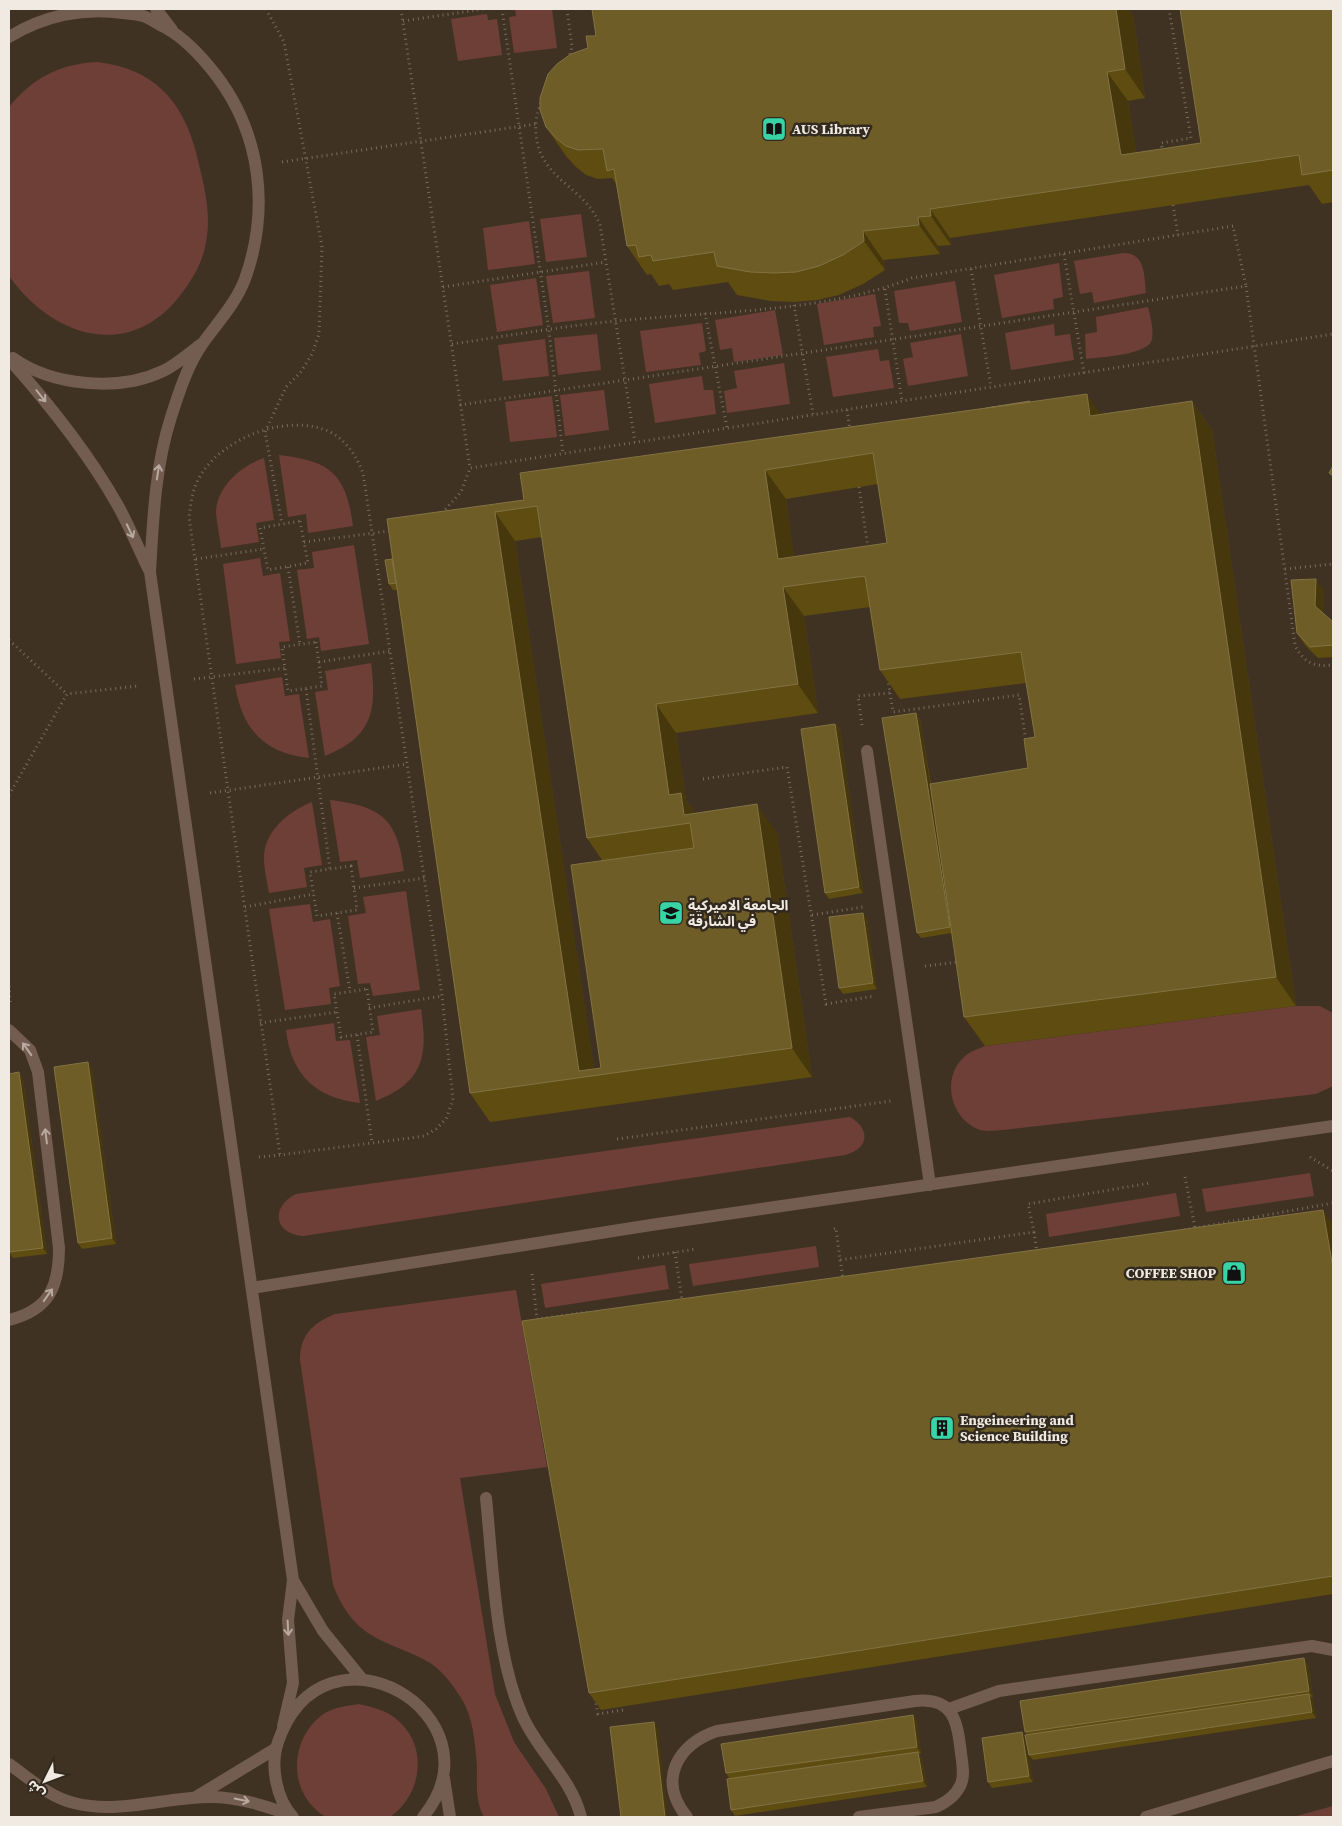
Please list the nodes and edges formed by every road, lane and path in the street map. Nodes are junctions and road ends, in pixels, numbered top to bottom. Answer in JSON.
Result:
{"nodes":[{"id":1,"x":156,"y":9,"type":"edge"},
{"id":2,"x":266,"y":9,"type":"edge"},
{"id":3,"x":401,"y":9,"type":"edge"},
{"id":4,"x":484,"y":9,"type":"edge"},
{"id":5,"x":502,"y":9,"type":"edge"},
{"id":6,"x":567,"y":9,"type":"edge"},
{"id":7,"x":1170,"y":9,"type":"edge"},
{"id":8,"x":403,"y":21,"type":"junction"},
{"id":9,"x":175,"y":34,"type":"junction"},
{"id":10,"x":9,"y":37,"type":"edge"},
{"id":11,"x":567,"y":61,"type":"edge"},
{"id":12,"x":542,"y":101,"type":"edge"},
{"id":13,"x":536,"y":124,"type":"junction"},
{"id":14,"x":519,"y":126,"type":"junction"},
{"id":15,"x":421,"y":140,"type":"junction"},
{"id":16,"x":305,"y":157,"type":"junction"},
{"id":17,"x":1165,"y":162,"type":"edge"},
{"id":18,"x":1173,"y":205,"type":"edge"},
{"id":19,"x":1178,"y":235,"type":"junction"},
{"id":20,"x":1064,"y":254,"type":"junction"},
{"id":21,"x":606,"y":262,"type":"junction"},
{"id":22,"x":970,"y":269,"type":"junction"},
{"id":23,"x":540,"y":271,"type":"junction"},
{"id":24,"x":1246,"y":286,"type":"junction"},
{"id":25,"x":443,"y":287,"type":"junction"},
{"id":26,"x":885,"y":289,"type":"junction"},
{"id":27,"x":794,"y":305,"type":"junction"},
{"id":28,"x":1074,"y":312,"type":"junction"},
{"id":29,"x":704,"y":313,"type":"junction"},
{"id":30,"x":615,"y":321,"type":"junction"},
{"id":31,"x":980,"y":326,"type":"junction"},
{"id":32,"x":549,"y":331,"type":"junction"},
{"id":33,"x":1333,"y":334,"type":"edge"},
{"id":34,"x":893,"y":339,"type":"junction"},
{"id":35,"x":202,"y":344,"type":"junction"},
{"id":36,"x":452,"y":344,"type":"junction"},
{"id":37,"x":1255,"y":346,"type":"junction"},
{"id":38,"x":802,"y":353,"type":"junction"},
{"id":39,"x":9,"y":355,"type":"edge"},
{"id":40,"x":9,"y":359,"type":"edge"},
{"id":41,"x":714,"y":366,"type":"junction"},
{"id":42,"x":1084,"y":373,"type":"junction"},
{"id":43,"x":625,"y":380,"type":"junction"},
{"id":44,"x":991,"y":387,"type":"junction"},
{"id":45,"x":556,"y":390,"type":"junction"},
{"id":46,"x":902,"y":401,"type":"junction"},
{"id":47,"x":460,"y":405,"type":"junction"},
{"id":48,"x":847,"y":410,"type":"junction"},
{"id":49,"x":813,"y":414,"type":"junction"},
{"id":50,"x":727,"y":428,"type":"junction"},
{"id":51,"x":265,"y":432,"type":"junction"},
{"id":52,"x":851,"y":439,"type":"edge"},
{"id":53,"x":635,"y":442,"type":"junction"},
{"id":54,"x":563,"y":454,"type":"junction"},
{"id":55,"x":470,"y":468,"type":"junction"},
{"id":56,"x":859,"y":487,"type":"edge"},
{"id":57,"x":435,"y":517,"type":"edge"},
{"id":58,"x":282,"y":524,"type":"junction"},
{"id":59,"x":392,"y":530,"type":"edge"},
{"id":60,"x":373,"y":533,"type":"junction"},
{"id":61,"x":304,"y":542,"type":"junction"},
{"id":62,"x":264,"y":549,"type":"junction"},
{"id":63,"x":869,"y":550,"type":"edge"},
{"id":64,"x":196,"y":559,"type":"junction"},
{"id":65,"x":1333,"y":564,"type":"edge"},
{"id":66,"x":288,"y":567,"type":"junction"},
{"id":67,"x":1285,"y":569,"type":"junction"},
{"id":68,"x":150,"y":572,"type":"junction"},
{"id":69,"x":9,"y":640,"type":"edge"},
{"id":70,"x":300,"y":645,"type":"junction"},
{"id":71,"x":391,"y":651,"type":"junction"},
{"id":72,"x":319,"y":662,"type":"junction"},
{"id":73,"x":1333,"y":665,"type":"edge"},
{"id":74,"x":285,"y":668,"type":"junction"},
{"id":75,"x":887,"y":674,"type":"edge"},
{"id":76,"x":212,"y":677,"type":"junction"},
{"id":77,"x":166,"y":683,"type":"junction"},
{"id":78,"x":306,"y":689,"type":"junction"},
{"id":79,"x":67,"y":694,"type":"junction"},
{"id":80,"x":867,"y":751,"type":"joint"},
{"id":81,"x":407,"y":764,"type":"junction"},
{"id":82,"x":317,"y":777,"type":"junction"},
{"id":83,"x":228,"y":790,"type":"junction"},
{"id":84,"x":9,"y":795,"type":"edge"},
{"id":85,"x":182,"y":798,"type":"junction"},
{"id":86,"x":330,"y":869,"type":"junction"},
{"id":87,"x":425,"y":878,"type":"junction"},
{"id":88,"x":354,"y":888,"type":"junction"},
{"id":89,"x":314,"y":894,"type":"junction"},
{"id":90,"x":889,"y":902,"type":"junction"},
{"id":91,"x":245,"y":907,"type":"junction"},
{"id":92,"x":337,"y":913,"type":"junction"},
{"id":93,"x":812,"y":915,"type":"dead end"},
{"id":94,"x":350,"y":991,"type":"junction"},
{"id":95,"x":442,"y":996,"type":"junction"},
{"id":96,"x":369,"y":1008,"type":"junction"},
{"id":97,"x":337,"y":1012,"type":"junction"},
{"id":98,"x":260,"y":1023,"type":"junction"},
{"id":99,"x":9,"y":1030,"type":"edge"},
{"id":100,"x":357,"y":1034,"type":"junction"},
{"id":101,"x":917,"y":1097,"type":"junction"},
{"id":102,"x":1333,"y":1126,"type":"edge"},
{"id":103,"x":617,"y":1139,"type":"dead end"},
{"id":104,"x":372,"y":1143,"type":"junction"},
{"id":105,"x":280,"y":1155,"type":"junction"},
{"id":106,"x":1310,"y":1157,"type":"dead end"},
{"id":107,"x":234,"y":1160,"type":"junction"},
{"id":108,"x":1333,"y":1171,"type":"edge"},
{"id":109,"x":1195,"y":1175,"type":"dead end"},
{"id":110,"x":1185,"y":1177,"type":"junction"},
{"id":111,"x":1175,"y":1179,"type":"dead end"},
{"id":112,"x":1156,"y":1182,"type":"dead end"},
{"id":113,"x":930,"y":1185,"type":"junction"},
{"id":114,"x":1333,"y":1203,"type":"edge"},
{"id":115,"x":1195,"y":1228,"type":"junction"},
{"id":116,"x":827,"y":1230,"type":"dead end"},
{"id":117,"x":1175,"y":1231,"type":"edge"},
{"id":118,"x":1034,"y":1232,"type":"junction"},
{"id":119,"x":703,"y":1248,"type":"dead end"},
{"id":120,"x":675,"y":1252,"type":"junction"},
{"id":121,"x":1038,"y":1256,"type":"edge"},
{"id":122,"x":637,"y":1258,"type":"dead end"},
{"id":123,"x":840,"y":1260,"type":"junction"},
{"id":124,"x":541,"y":1272,"type":"dead end"},
{"id":125,"x":532,"y":1274,"type":"junction"},
{"id":126,"x":522,"y":1275,"type":"dead end"},
{"id":127,"x":834,"y":1280,"type":"edge"},
{"id":128,"x":252,"y":1288,"type":"junction"},
{"id":129,"x":691,"y":1298,"type":"edge"},
{"id":130,"x":682,"y":1300,"type":"junction"},
{"id":131,"x":672,"y":1301,"type":"edge"},
{"id":132,"x":595,"y":1311,"type":"edge"},
{"id":133,"x":9,"y":1320,"type":"edge"},
{"id":134,"x":486,"y":1498,"type":"dead end"},
{"id":135,"x":293,"y":1580,"type":"junction"},
{"id":136,"x":619,"y":1644,"type":"edge"},
{"id":137,"x":619,"y":1650,"type":"edge"},
{"id":138,"x":1333,"y":1650,"type":"edge"},
{"id":139,"x":597,"y":1653,"type":"edge"},
{"id":140,"x":601,"y":1656,"type":"edge"},
{"id":141,"x":362,"y":1679,"type":"junction"},
{"id":142,"x":625,"y":1691,"type":"edge"},
{"id":143,"x":616,"y":1692,"type":"edge"},
{"id":144,"x":624,"y":1701,"type":"edge"},
{"id":145,"x":615,"y":1703,"type":"edge"},
{"id":146,"x":949,"y":1709,"type":"junction"},
{"id":147,"x":623,"y":1710,"type":"joint"},
{"id":148,"x":283,"y":1726,"type":"junction"},
{"id":149,"x":275,"y":1749,"type":"junction"},
{"id":150,"x":1333,"y":1762,"type":"edge"},
{"id":151,"x":9,"y":1764,"type":"edge"},
{"id":152,"x":443,"y":1775,"type":"junction"},
{"id":153,"x":194,"y":1798,"type":"junction"},
{"id":154,"x":292,"y":1816,"type":"edge"},
{"id":155,"x":423,"y":1817,"type":"edge"},
{"id":156,"x":450,"y":1817,"type":"edge"},
{"id":157,"x":581,"y":1817,"type":"edge"},
{"id":158,"x":687,"y":1817,"type":"edge"},
{"id":159,"x":859,"y":1817,"type":"edge"},
{"id":160,"x":1146,"y":1817,"type":"edge"}],
"edges":[{"from":1,"to":9,"type":"street"},
{"from":2,"to":16,"type":"path"},
{"from":3,"to":8,"type":"path"},
{"from":4,"to":8,"type":"path"},
{"from":5,"to":14,"type":"path"},
{"from":6,"to":11,"type":"path"},
{"from":7,"to":17,"type":"path"},
{"from":8,"to":15,"type":"path"},
{"from":9,"to":10,"type":"street"},
{"from":9,"to":35,"type":"street"},
{"from":12,"to":13,"type":"path"},
{"from":13,"to":14,"type":"path"},
{"from":13,"to":21,"type":"path"},
{"from":14,"to":15,"type":"path"},
{"from":14,"to":23,"type":"path"},
{"from":15,"to":16,"type":"path"},
{"from":15,"to":25,"type":"path"},
{"from":16,"to":51,"type":"path"},
{"from":18,"to":19,"type":"path"},
{"from":19,"to":20,"type":"path"},
{"from":19,"to":24,"type":"path"},
{"from":20,"to":22,"type":"path"},
{"from":20,"to":28,"type":"path"},
{"from":21,"to":23,"type":"path"},
{"from":21,"to":30,"type":"path"},
{"from":22,"to":26,"type":"path"},
{"from":22,"to":31,"type":"path"},
{"from":23,"to":25,"type":"path"},
{"from":23,"to":32,"type":"path"},
{"from":24,"to":28,"type":"path"},
{"from":24,"to":37,"type":"path"},
{"from":25,"to":36,"type":"path"},
{"from":26,"to":27,"type":"path"},
{"from":26,"to":34,"type":"path"},
{"from":27,"to":29,"type":"path"},
{"from":27,"to":38,"type":"path"},
{"from":28,"to":31,"type":"path"},
{"from":28,"to":42,"type":"path"},
{"from":29,"to":30,"type":"path"},
{"from":29,"to":41,"type":"path"},
{"from":30,"to":32,"type":"path"},
{"from":30,"to":43,"type":"path"},
{"from":31,"to":34,"type":"path"},
{"from":31,"to":44,"type":"path"},
{"from":32,"to":36,"type":"path"},
{"from":32,"to":45,"type":"path"},
{"from":33,"to":37,"type":"path"},
{"from":34,"to":38,"type":"path"},
{"from":34,"to":46,"type":"path"},
{"from":35,"to":39,"type":"street"},
{"from":68,"to":35,"type":"street","one_way":true},
{"from":36,"to":47,"type":"path"},
{"from":37,"to":42,"type":"path"},
{"from":37,"to":67,"type":"path"},
{"from":38,"to":41,"type":"path"},
{"from":38,"to":49,"type":"path"},
{"from":40,"to":68,"type":"street","one_way":true},
{"from":41,"to":43,"type":"path"},
{"from":41,"to":50,"type":"path"},
{"from":42,"to":44,"type":"path"},
{"from":43,"to":45,"type":"path"},
{"from":43,"to":53,"type":"path"},
{"from":44,"to":46,"type":"path"},
{"from":45,"to":47,"type":"path"},
{"from":45,"to":54,"type":"path"},
{"from":46,"to":48,"type":"path"},
{"from":47,"to":55,"type":"path"},
{"from":48,"to":49,"type":"path"},
{"from":48,"to":52,"type":"path"},
{"from":49,"to":50,"type":"path"},
{"from":50,"to":53,"type":"path"},
{"from":51,"to":58,"type":"path"},
{"from":51,"to":60,"type":"path"},
{"from":51,"to":64,"type":"path"},
{"from":53,"to":54,"type":"path"},
{"from":54,"to":55,"type":"path"},
{"from":55,"to":57,"type":"path"},
{"from":56,"to":63,"type":"path"},
{"from":58,"to":61,"type":"path"},
{"from":58,"to":62,"type":"path"},
{"from":59,"to":60,"type":"path"},
{"from":60,"to":61,"type":"path"},
{"from":60,"to":71,"type":"path"},
{"from":61,"to":66,"type":"path"},
{"from":62,"to":64,"type":"path"},
{"from":62,"to":66,"type":"path"},
{"from":64,"to":76,"type":"path"},
{"from":65,"to":67,"type":"path"},
{"from":66,"to":70,"type":"path"},
{"from":67,"to":73,"type":"path"},
{"from":68,"to":77,"type":"street"},
{"from":69,"to":79,"type":"path"},
{"from":70,"to":72,"type":"path"},
{"from":70,"to":74,"type":"path"},
{"from":71,"to":72,"type":"path"},
{"from":71,"to":81,"type":"path"},
{"from":72,"to":78,"type":"path"},
{"from":74,"to":76,"type":"path"},
{"from":74,"to":78,"type":"path"},
{"from":75,"to":80,"type":"path"},
{"from":76,"to":77,"type":"path"},
{"from":76,"to":83,"type":"path"},
{"from":77,"to":79,"type":"path"},
{"from":77,"to":85,"type":"street"},
{"from":78,"to":82,"type":"path"},
{"from":79,"to":84,"type":"path"},
{"from":80,"to":90,"type":"street"},
{"from":81,"to":82,"type":"path"},
{"from":81,"to":87,"type":"path"},
{"from":82,"to":83,"type":"path"},
{"from":82,"to":86,"type":"path"},
{"from":83,"to":85,"type":"path"},
{"from":83,"to":91,"type":"path"},
{"from":85,"to":107,"type":"street"},
{"from":86,"to":88,"type":"path"},
{"from":86,"to":89,"type":"path"},
{"from":87,"to":88,"type":"path"},
{"from":87,"to":95,"type":"path"},
{"from":88,"to":92,"type":"path"},
{"from":89,"to":91,"type":"path"},
{"from":89,"to":92,"type":"path"},
{"from":90,"to":93,"type":"path"},
{"from":90,"to":101,"type":"street"},
{"from":91,"to":98,"type":"path"},
{"from":92,"to":94,"type":"path"},
{"from":94,"to":96,"type":"path"},
{"from":94,"to":97,"type":"path"},
{"from":95,"to":96,"type":"path"},
{"from":95,"to":104,"type":"path"},
{"from":96,"to":100,"type":"path"},
{"from":97,"to":98,"type":"path"},
{"from":97,"to":100,"type":"path"},
{"from":98,"to":105,"type":"path"},
{"from":133,"to":99,"type":"street","one_way":true},
{"from":100,"to":104,"type":"path"},
{"from":101,"to":103,"type":"path"},
{"from":101,"to":113,"type":"street"},
{"from":102,"to":113,"type":"street"},
{"from":104,"to":105,"type":"path"},
{"from":105,"to":107,"type":"path"},
{"from":106,"to":108,"type":"path"},
{"from":107,"to":128,"type":"street"},
{"from":109,"to":110,"type":"path"},
{"from":110,"to":111,"type":"path"},
{"from":110,"to":115,"type":"path"},
{"from":112,"to":118,"type":"path"},
{"from":113,"to":128,"type":"street"},
{"from":114,"to":115,"type":"path"},
{"from":115,"to":117,"type":"path"},
{"from":116,"to":123,"type":"path"},
{"from":118,"to":121,"type":"path"},
{"from":118,"to":123,"type":"path"},
{"from":119,"to":120,"type":"path"},
{"from":120,"to":122,"type":"path"},
{"from":120,"to":130,"type":"path"},
{"from":123,"to":127,"type":"path"},
{"from":124,"to":125,"type":"path"},
{"from":125,"to":126,"type":"path"},
{"from":125,"to":132,"type":"path"},
{"from":128,"to":135,"type":"street"},
{"from":129,"to":130,"type":"path"},
{"from":130,"to":131,"type":"path"},
{"from":134,"to":157,"type":"street"},
{"from":135,"to":141,"type":"street"},
{"from":135,"to":148,"type":"street","one_way":true},
{"from":136,"to":140,"type":"path"},
{"from":137,"to":139,"type":"path"},
{"from":138,"to":146,"type":"street"},
{"from":141,"to":148,"type":"street"},
{"from":141,"to":152,"type":"street"},
{"from":142,"to":143,"type":"path"},
{"from":144,"to":145,"type":"path"},
{"from":146,"to":158,"type":"street"},
{"from":146,"to":159,"type":"street"},
{"from":147,"to":147,"type":"path"},
{"from":148,"to":149,"type":"street"},
{"from":149,"to":153,"type":"street"},
{"from":149,"to":154,"type":"street"},
{"from":150,"to":160,"type":"street"},
{"from":151,"to":153,"type":"street"},
{"from":152,"to":155,"type":"street"},
{"from":152,"to":156,"type":"street"},
{"from":153,"to":154,"type":"street","one_way":true}]}
